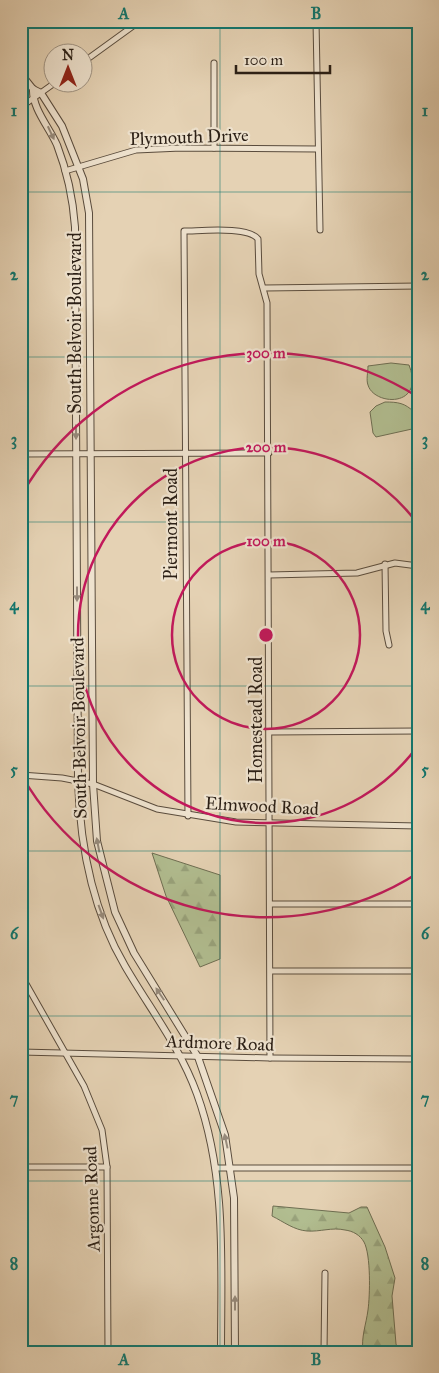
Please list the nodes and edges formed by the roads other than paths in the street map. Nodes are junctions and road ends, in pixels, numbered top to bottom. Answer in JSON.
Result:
{"nodes":[{"id":1,"x":140,"y":21,"type":"edge"},
{"id":2,"x":316,"y":21,"type":"edge"},
{"id":3,"x":92,"y":56,"type":"edge"},
{"id":4,"x":214,"y":63,"type":"dead end"},
{"id":5,"x":21,"y":74,"type":"edge"},
{"id":6,"x":33,"y":89,"type":"junction"},
{"id":7,"x":41,"y":93,"type":"junction"},
{"id":8,"x":32,"y":99,"type":"junction"},
{"id":9,"x":21,"y":107,"type":"edge"},
{"id":10,"x":214,"y":148,"type":"junction"},
{"id":11,"x":317,"y":149,"type":"junction"},
{"id":12,"x":78,"y":166,"type":"junction"},
{"id":13,"x":65,"y":170,"type":"junction"},
{"id":14,"x":320,"y":230,"type":"dead end"},
{"id":15,"x":254,"y":234,"type":"joint"},
{"id":16,"x":418,"y":286,"type":"edge"},
{"id":17,"x":265,"y":288,"type":"junction"},
{"id":18,"x":185,"y":453,"type":"junction"},
{"id":19,"x":269,"y":453,"type":"junction"},
{"id":20,"x":21,"y":454,"type":"edge"},
{"id":21,"x":76,"y":454,"type":"junction"},
{"id":22,"x":91,"y":454,"type":"junction"},
{"id":23,"x":385,"y":564,"type":"junction"},
{"id":24,"x":418,"y":566,"type":"edge"},
{"id":25,"x":269,"y":575,"type":"junction"},
{"id":26,"x":389,"y":645,"type":"dead end"},
{"id":27,"x":418,"y":731,"type":"edge"},
{"id":28,"x":271,"y":732,"type":"junction"},
{"id":29,"x":21,"y":775,"type":"edge"},
{"id":30,"x":78,"y":781,"type":"junction"},
{"id":31,"x":93,"y":784,"type":"junction"},
{"id":32,"x":188,"y":816,"type":"junction"},
{"id":33,"x":270,"y":822,"type":"junction"},
{"id":34,"x":418,"y":826,"type":"edge"},
{"id":35,"x":271,"y":904,"type":"junction"},
{"id":36,"x":418,"y":904,"type":"edge"},
{"id":37,"x":271,"y":971,"type":"junction"},
{"id":38,"x":418,"y":971,"type":"edge"},
{"id":39,"x":21,"y":975,"type":"edge"},
{"id":40,"x":21,"y":1052,"type":"edge"},
{"id":41,"x":64,"y":1053,"type":"junction"},
{"id":42,"x":180,"y":1056,"type":"junction"},
{"id":43,"x":198,"y":1057,"type":"junction"},
{"id":44,"x":270,"y":1058,"type":"junction"},
{"id":45,"x":418,"y":1059,"type":"edge"},
{"id":46,"x":21,"y":1167,"type":"edge"},
{"id":47,"x":107,"y":1167,"type":"junction"},
{"id":48,"x":231,"y":1167,"type":"junction"},
{"id":49,"x":217,"y":1168,"type":"junction"},
{"id":50,"x":418,"y":1168,"type":"edge"},
{"id":51,"x":325,"y":1273,"type":"dead end"},
{"id":52,"x":108,"y":1352,"type":"edge"},
{"id":53,"x":221,"y":1352,"type":"edge"},
{"id":54,"x":235,"y":1352,"type":"edge"},
{"id":55,"x":324,"y":1352,"type":"edge"}],
"edges":[{"from":1,"to":3,"type":"street"},
{"from":2,"to":11,"type":"street"},
{"from":4,"to":10,"type":"street"},
{"from":5,"to":6,"type":"street"},
{"from":6,"to":7,"type":"street"},
{"from":6,"to":8,"type":"street"},
{"from":7,"to":8,"type":"street"},
{"from":7,"to":12,"type":"street","name":"South Belvoir Boulevard"},
{"from":8,"to":9,"type":"street"},
{"from":8,"to":13,"type":"street","name":"South Belvoir Boulevard","one_way":true},
{"from":10,"to":11,"type":"street","name":"Plymouth Drive"},
{"from":10,"to":12,"type":"street","name":"Plymouth Drive"},
{"from":11,"to":14,"type":"street"},
{"from":12,"to":13,"type":"street","name":"Plymouth Drive"},
{"from":12,"to":22,"type":"street","name":"South Belvoir Boulevard"},
{"from":13,"to":21,"type":"street","name":"South Belvoir Boulevard","one_way":true},
{"from":15,"to":17,"type":"street","name":"Homestead Road"},
{"from":15,"to":18,"type":"street","name":"Piermont Road"},
{"from":16,"to":17,"type":"street"},
{"from":17,"to":19,"type":"street","name":"Homestead Road"},
{"from":18,"to":19,"type":"street"},
{"from":18,"to":22,"type":"street"},
{"from":18,"to":32,"type":"street","name":"Piermont Road"},
{"from":19,"to":25,"type":"street","name":"Homestead Road"},
{"from":20,"to":21,"type":"street"},
{"from":21,"to":22,"type":"street"},
{"from":21,"to":30,"type":"street","name":"South Belvoir Boulevard","one_way":true},
{"from":22,"to":31,"type":"street","name":"South Belvoir Boulevard"},
{"from":23,"to":24,"type":"street"},
{"from":23,"to":25,"type":"street"},
{"from":23,"to":26,"type":"street"},
{"from":25,"to":28,"type":"street","name":"Homestead Road"},
{"from":27,"to":28,"type":"street"},
{"from":28,"to":33,"type":"street","name":"Homestead Road"},
{"from":29,"to":30,"type":"street","name":"Elmwood Road"},
{"from":30,"to":31,"type":"street","name":"Elmwood Road"},
{"from":30,"to":42,"type":"street","name":"South Belvoir Boulevard","one_way":true},
{"from":31,"to":32,"type":"street","name":"Elmwood Road"},
{"from":43,"to":31,"type":"street","name":"South Belvoir Boulevard","one_way":true},
{"from":32,"to":33,"type":"street","name":"Elmwood Road"},
{"from":33,"to":34,"type":"street","name":"Elmwood Road"},
{"from":33,"to":35,"type":"street","name":"Homestead Road"},
{"from":35,"to":36,"type":"street"},
{"from":35,"to":37,"type":"street","name":"Homestead Road"},
{"from":37,"to":38,"type":"street"},
{"from":37,"to":44,"type":"street","name":"Homestead Road"},
{"from":39,"to":41,"type":"street","name":"Argonne Road"},
{"from":40,"to":41,"type":"street","name":"Ardmore Road"},
{"from":41,"to":42,"type":"street","name":"Ardmore Road"},
{"from":41,"to":47,"type":"street","name":"Argonne Road"},
{"from":42,"to":43,"type":"street","name":"Ardmore Road"},
{"from":42,"to":49,"type":"street","name":"South Belvoir Boulevard"},
{"from":43,"to":44,"type":"street","name":"Ardmore Road"},
{"from":48,"to":43,"type":"street","name":"South Belvoir Boulevard","one_way":true},
{"from":44,"to":45,"type":"street","name":"Ardmore Road"},
{"from":46,"to":47,"type":"street"},
{"from":47,"to":52,"type":"street","name":"Argonne Road"},
{"from":48,"to":49,"type":"street"},
{"from":48,"to":50,"type":"street"},
{"from":54,"to":48,"type":"street","name":"South Belvoir Boulevard","one_way":true},
{"from":49,"to":53,"type":"street","name":"South Belvoir Boulevard"},
{"from":51,"to":55,"type":"street"}]}
